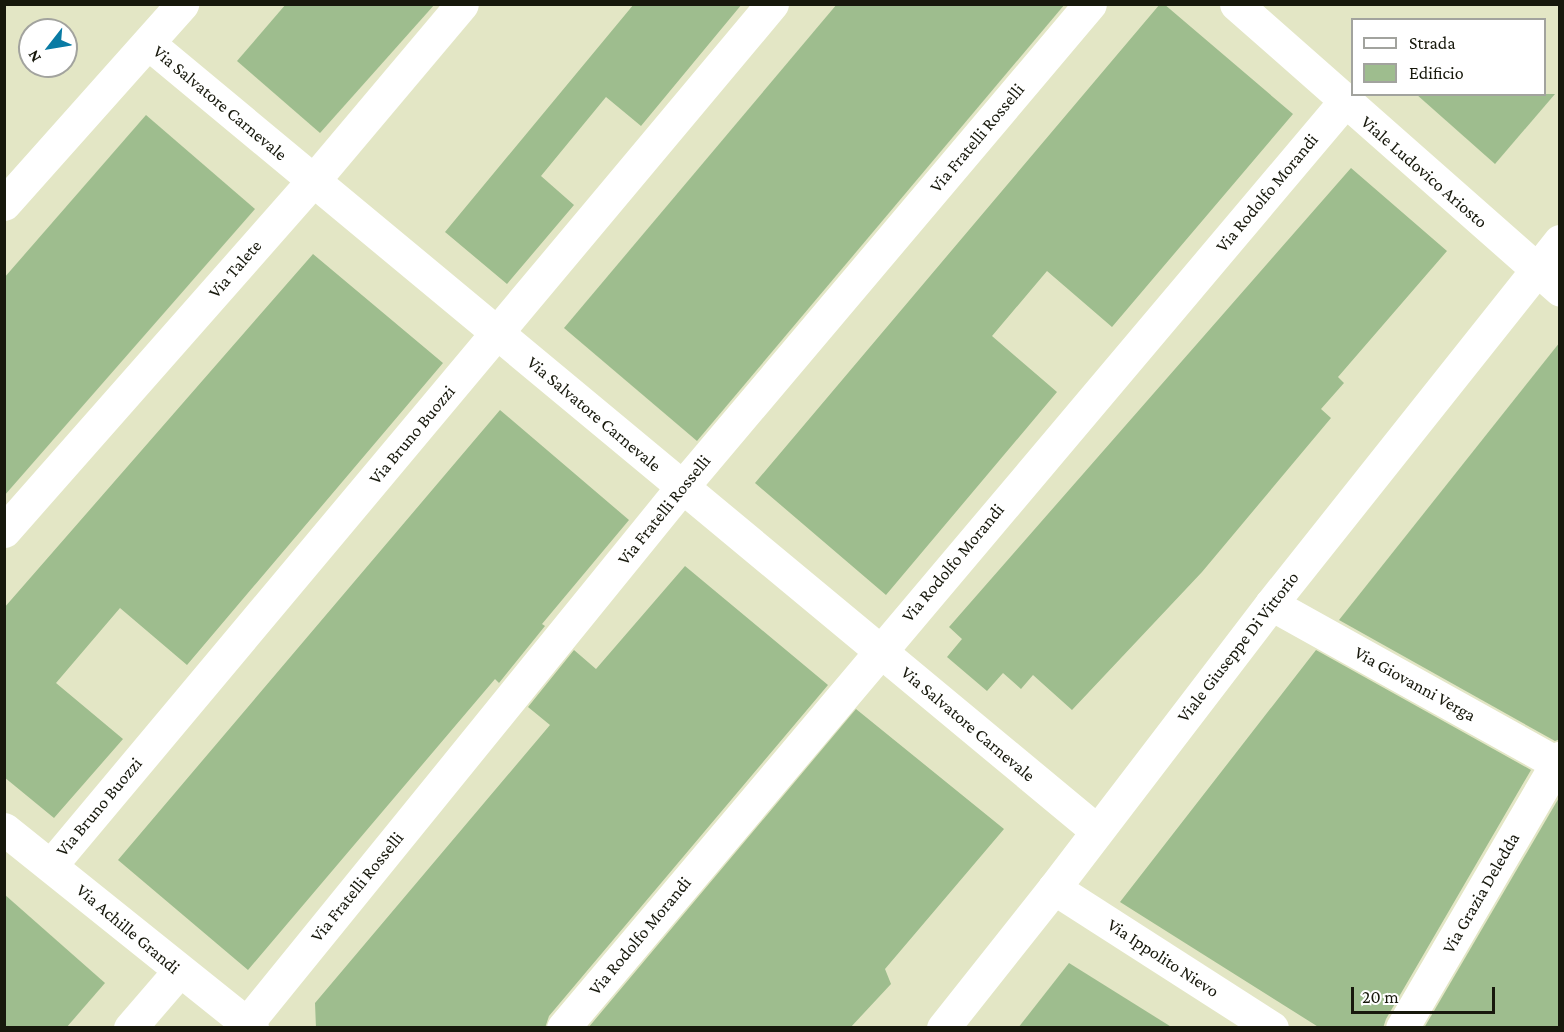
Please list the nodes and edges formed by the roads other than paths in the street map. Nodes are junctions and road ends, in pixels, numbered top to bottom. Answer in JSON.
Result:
{"nodes":[{"id":1,"x":182,"y":4,"type":"edge"},
{"id":2,"x":462,"y":4,"type":"edge"},
{"id":3,"x":772,"y":4,"type":"edge"},
{"id":4,"x":1090,"y":4,"type":"edge"},
{"id":5,"x":1236,"y":4,"type":"edge"},
{"id":6,"x":148,"y":43,"type":"junction"},
{"id":7,"x":1344,"y":101,"type":"junction"},
{"id":8,"x":313,"y":180,"type":"junction"},
{"id":9,"x":4,"y":204,"type":"edge"},
{"id":10,"x":1560,"y":241,"type":"edge"},
{"id":11,"x":1535,"y":269,"type":"junction"},
{"id":12,"x":1560,"y":290,"type":"edge"},
{"id":13,"x":497,"y":333,"type":"junction"},
{"id":14,"x":682,"y":487,"type":"junction"},
{"id":15,"x":4,"y":531,"type":"edge"},
{"id":16,"x":1271,"y":604,"type":"junction"},
{"id":17,"x":879,"y":650,"type":"junction"},
{"id":18,"x":1558,"y":762,"type":"edge"},
{"id":19,"x":5,"y":829,"type":"edge"},
{"id":20,"x":1096,"y":830,"type":"junction"},
{"id":21,"x":51,"y":865,"type":"junction"},
{"id":22,"x":1054,"y":888,"type":"junction"},
{"id":23,"x":179,"y":971,"type":"junction"},
{"id":24,"x":249,"y":1025,"type":"edge"},
{"id":25,"x":130,"y":1028,"type":"edge"},
{"id":26,"x":563,"y":1028,"type":"edge"},
{"id":27,"x":943,"y":1028,"type":"edge"},
{"id":28,"x":1272,"y":1028,"type":"edge"},
{"id":29,"x":1402,"y":1028,"type":"edge"}],
"edges":[{"from":1,"to":6,"type":"street"},
{"from":2,"to":8,"type":"street","name":"Via Talete"},
{"from":3,"to":13,"type":"street","name":"Via Bruno Buozzi"},
{"from":4,"to":14,"type":"street","name":"Via Fratelli Rosselli"},
{"from":5,"to":7,"type":"street","name":"Viale Ludovico Ariosto"},
{"from":6,"to":8,"type":"street","name":"Via Salvatore Carnevale"},
{"from":6,"to":9,"type":"street"},
{"from":7,"to":11,"type":"street","name":"Viale Ludovico Ariosto"},
{"from":7,"to":17,"type":"street","name":"Via Rodolfo Morandi"},
{"from":8,"to":13,"type":"street","name":"Via Salvatore Carnevale"},
{"from":8,"to":15,"type":"street","name":"Via Talete"},
{"from":10,"to":11,"type":"street","name":"Viale Giuseppe Di Vittorio"},
{"from":11,"to":12,"type":"street","name":"Viale Ludovico Ariosto"},
{"from":11,"to":16,"type":"street","name":"Viale Giuseppe Di Vittorio"},
{"from":13,"to":14,"type":"street","name":"Via Salvatore Carnevale"},
{"from":13,"to":21,"type":"street","name":"Via Bruno Buozzi"},
{"from":14,"to":17,"type":"street","name":"Via Salvatore Carnevale"},
{"from":14,"to":24,"type":"street","name":"Via Fratelli Rosselli"},
{"from":16,"to":18,"type":"street","name":"Via Giovanni Verga"},
{"from":16,"to":20,"type":"street","name":"Viale Giuseppe Di Vittorio"},
{"from":17,"to":20,"type":"street","name":"Via Salvatore Carnevale"},
{"from":17,"to":26,"type":"street","name":"Via Rodolfo Morandi"},
{"from":18,"to":29,"type":"street","name":"Via Grazia Deledda"},
{"from":19,"to":21,"type":"street","name":"Via Achille Grandi"},
{"from":20,"to":22,"type":"street","name":"Viale Giuseppe Di Vittorio"},
{"from":21,"to":23,"type":"street","name":"Via Achille Grandi"},
{"from":22,"to":27,"type":"street","name":"Viale Giuseppe Di Vittorio"},
{"from":22,"to":28,"type":"street","name":"Via Ippolito Nievo"},
{"from":23,"to":24,"type":"street","name":"Via Achille Grandi"},
{"from":23,"to":25,"type":"street"}]}
